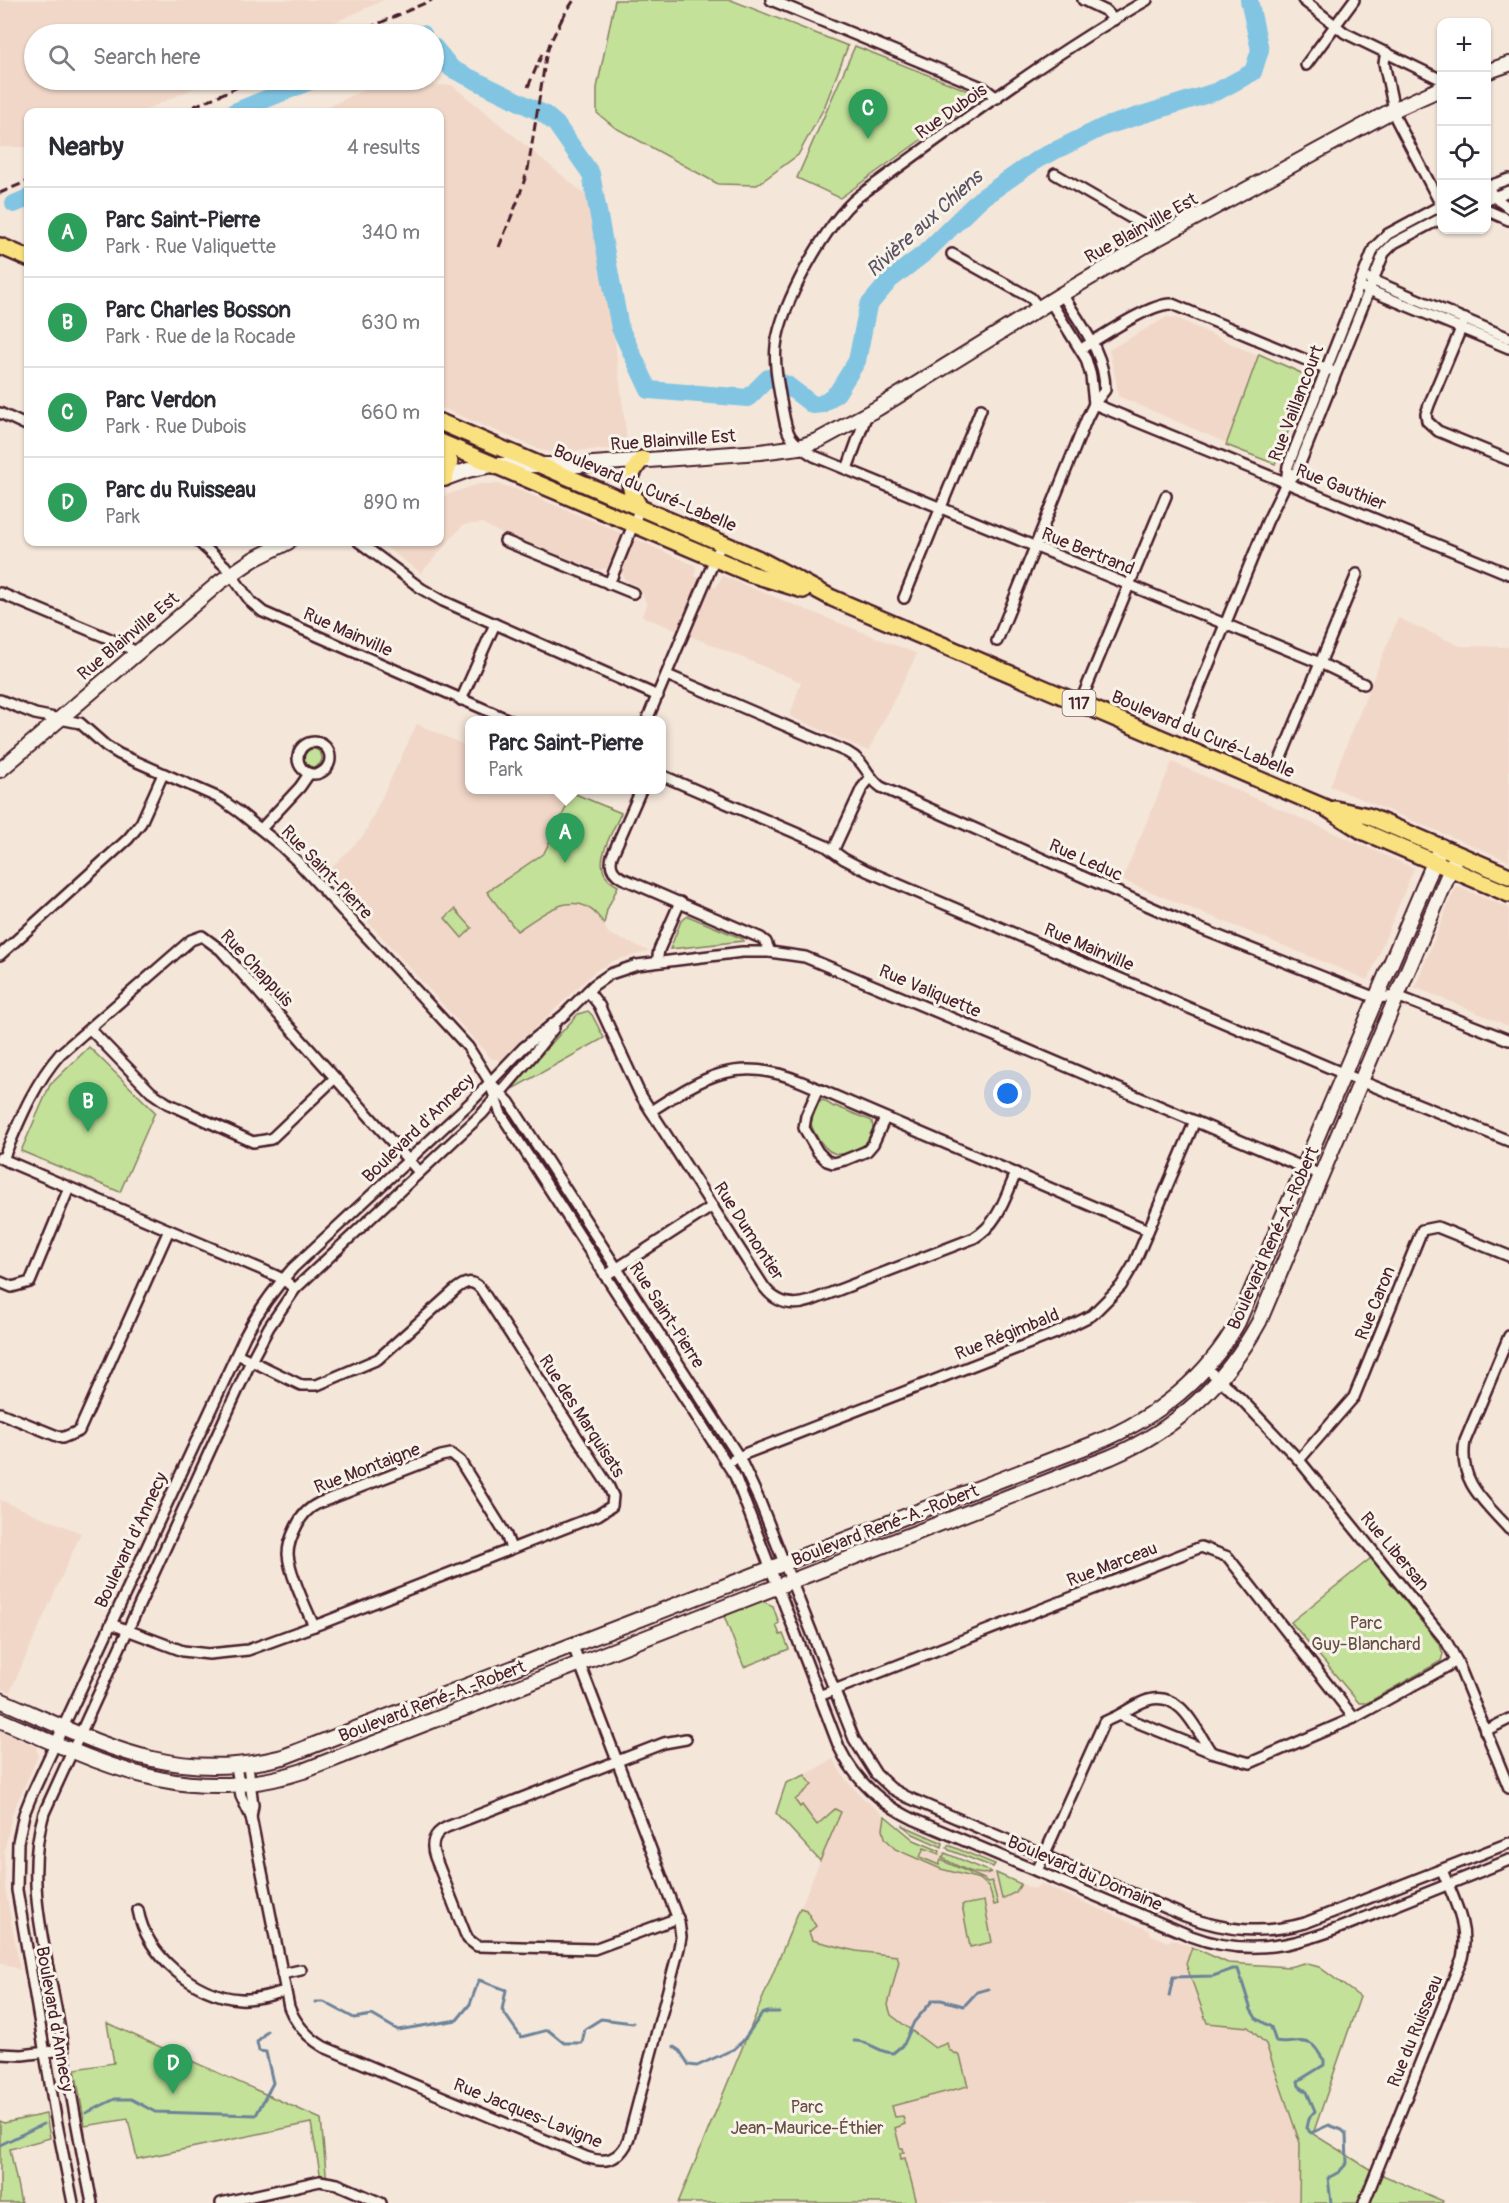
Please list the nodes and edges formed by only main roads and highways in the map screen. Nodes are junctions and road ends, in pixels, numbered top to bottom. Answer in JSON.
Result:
{"nodes":[{"id":1,"x":0,"y":246,"type":"edge"},
{"id":2,"x":24,"y":256,"type":"edge"},
{"id":3,"x":444,"y":424,"type":"edge"},
{"id":4,"x":444,"y":444,"type":"edge"},
{"id":5,"x":444,"y":450,"type":"edge"},
{"id":6,"x":642,"y":459,"type":"road end"},
{"id":7,"x":444,"y":475,"type":"edge"},
{"id":8,"x":640,"y":508,"type":"junction"},
{"id":9,"x":832,"y":598,"type":"junction"},
{"id":10,"x":1326,"y":808,"type":"junction"},
{"id":11,"x":1509,"y":876,"type":"edge"},
{"id":12,"x":1509,"y":894,"type":"edge"}],
"edges":[{"from":1,"to":2,"type":"main road"},
{"from":3,"to":8,"type":"main road","name":"Boulevard du Curé-Labelle","number":"117"},
{"from":4,"to":9,"type":"main road","name":"Boulevard du Curé-Labelle","number":"117"},
{"from":5,"to":7,"type":"main road"},
{"from":6,"to":8,"type":"main road"},
{"from":8,"to":9,"type":"main road","name":"Boulevard du Curé-Labelle","number":"117"},
{"from":9,"to":10,"type":"main road","name":"Boulevard du Curé-Labelle","number":"117"},
{"from":10,"to":11,"type":"main road","name":"Boulevard du Curé-Labelle","number":"117"},
{"from":10,"to":12,"type":"main road","name":"Boulevard du Curé-Labelle","number":"117"}]}
